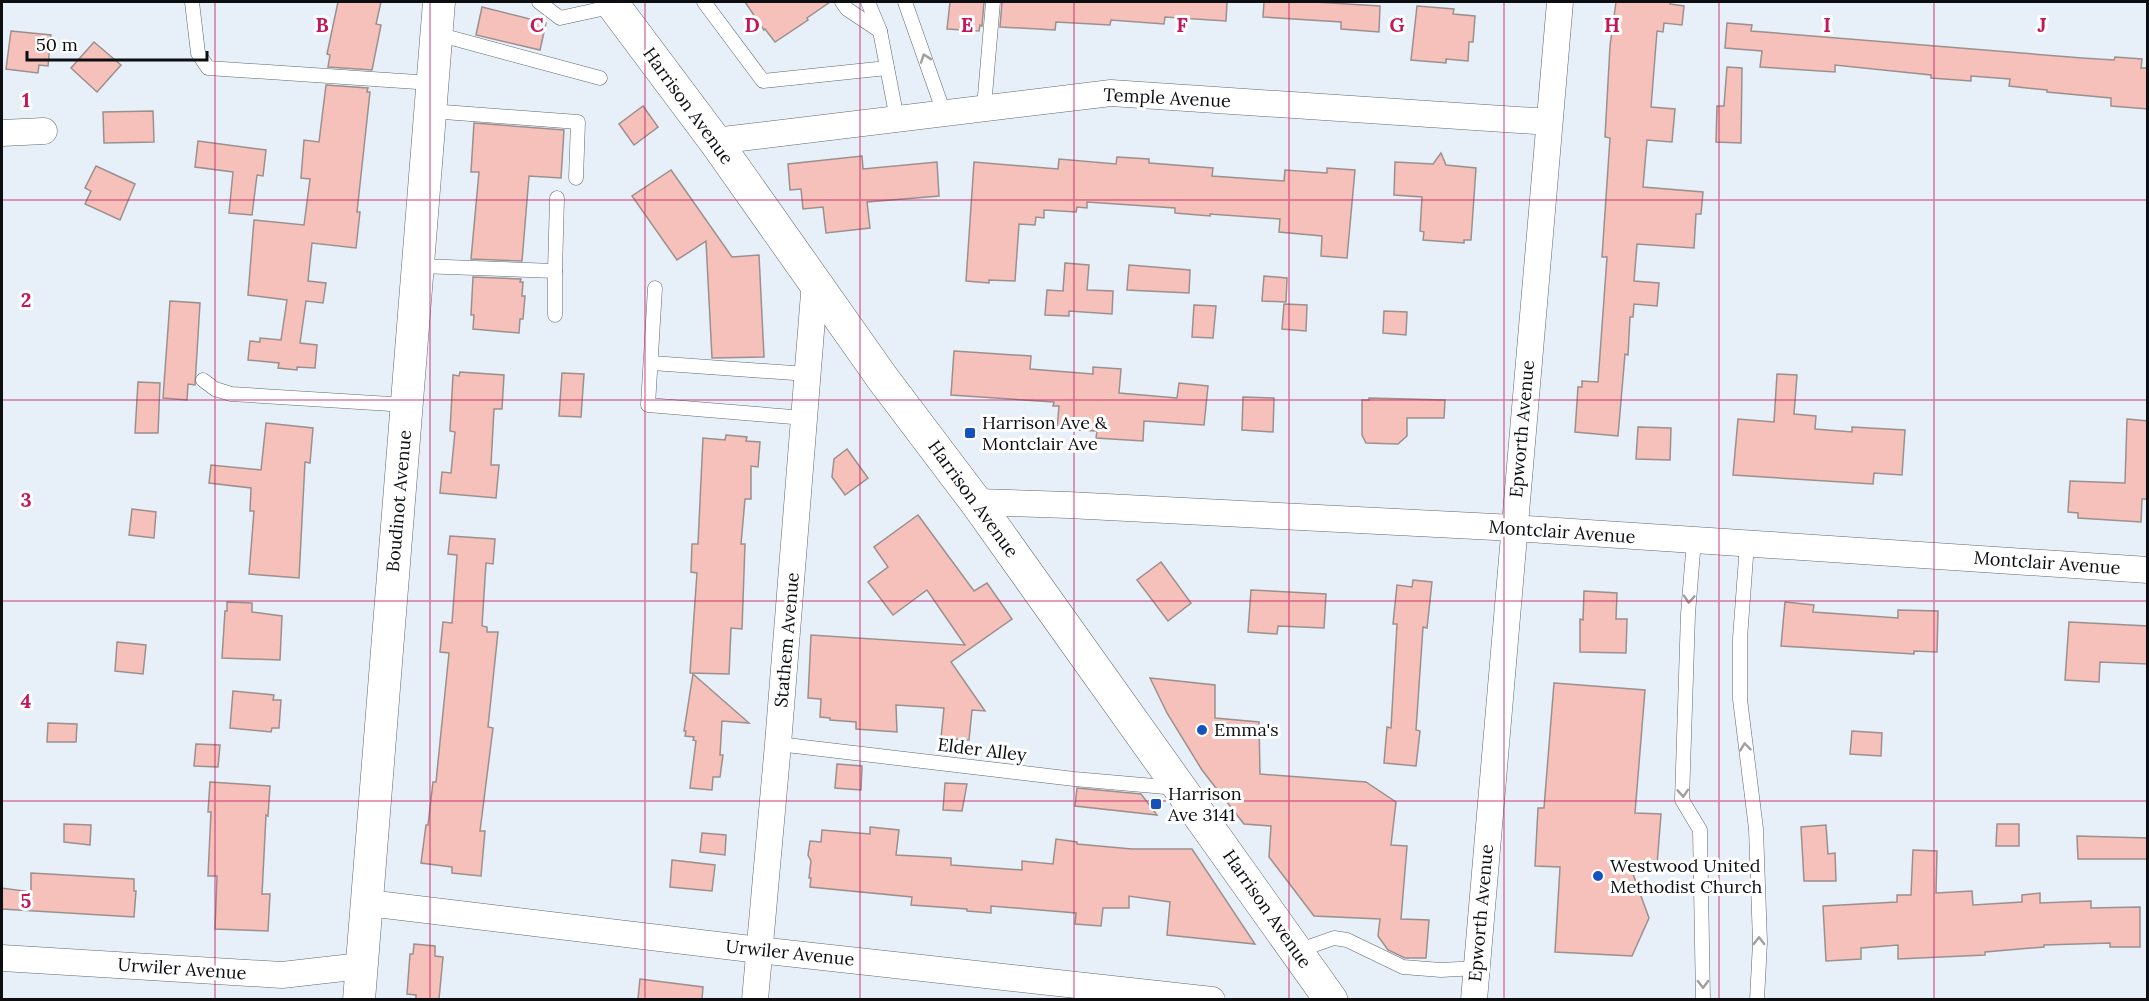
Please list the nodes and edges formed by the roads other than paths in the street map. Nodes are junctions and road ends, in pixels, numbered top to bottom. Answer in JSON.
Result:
{"nodes":[{"id":1,"x":192,"y":2,"type":"edge"},
{"id":2,"x":439,"y":2,"type":"edge"},
{"id":3,"x":539,"y":2,"type":"edge"},
{"id":4,"x":704,"y":2,"type":"edge"},
{"id":5,"x":842,"y":2,"type":"edge"},
{"id":6,"x":868,"y":2,"type":"edge"},
{"id":7,"x":905,"y":2,"type":"edge"},
{"id":8,"x":993,"y":2,"type":"edge"},
{"id":9,"x":1560,"y":2,"type":"edge"},
{"id":10,"x":617,"y":3,"type":"edge"},
{"id":11,"x":880,"y":31,"type":"junction"},
{"id":12,"x":437,"y":34,"type":"junction"},
{"id":13,"x":887,"y":68,"type":"junction"},
{"id":14,"x":600,"y":78,"type":"dead end"},
{"id":15,"x":431,"y":97,"type":"junction"},
{"id":16,"x":984,"y":107,"type":"junction"},
{"id":17,"x":944,"y":113,"type":"junction"},
{"id":18,"x":897,"y":119,"type":"junction"},
{"id":19,"x":1550,"y":122,"type":"junction"},
{"id":20,"x":44,"y":131,"type":"dead end"},
{"id":21,"x":2,"y":133,"type":"edge"},
{"id":22,"x":715,"y":141,"type":"junction"},
{"id":23,"x":576,"y":178,"type":"dead end"},
{"id":24,"x":557,"y":198,"type":"dead end"},
{"id":25,"x":418,"y":266,"type":"junction"},
{"id":26,"x":555,"y":272,"type":"junction"},
{"id":27,"x":815,"y":281,"type":"junction"},
{"id":28,"x":655,"y":288,"type":"dead end"},
{"id":29,"x":555,"y":315,"type":"dead end"},
{"id":30,"x":652,"y":363,"type":"junction"},
{"id":31,"x":808,"y":374,"type":"junction"},
{"id":32,"x":203,"y":380,"type":"dead end"},
{"id":33,"x":407,"y":405,"type":"junction"},
{"id":34,"x":805,"y":418,"type":"junction"},
{"id":35,"x":976,"y":502,"type":"junction"},
{"id":36,"x":1514,"y":528,"type":"junction"},
{"id":37,"x":1694,"y":540,"type":"junction"},
{"id":38,"x":1747,"y":544,"type":"junction"},
{"id":39,"x":2148,"y":570,"type":"edge"},
{"id":40,"x":778,"y":744,"type":"junction"},
{"id":41,"x":1182,"y":789,"type":"junction"},
{"id":42,"x":368,"y":903,"type":"junction"},
{"id":43,"x":759,"y":950,"type":"junction"},
{"id":44,"x":1297,"y":951,"type":"junction"},
{"id":45,"x":2,"y":958,"type":"edge"},
{"id":46,"x":361,"y":966,"type":"junction"},
{"id":47,"x":1477,"y":968,"type":"junction"},
{"id":48,"x":359,"y":999,"type":"edge"},
{"id":49,"x":755,"y":999,"type":"edge"},
{"id":50,"x":1212,"y":999,"type":"edge"},
{"id":51,"x":1331,"y":999,"type":"edge"},
{"id":52,"x":1474,"y":999,"type":"edge"},
{"id":53,"x":1703,"y":999,"type":"edge"},
{"id":54,"x":1757,"y":999,"type":"edge"}],
"edges":[{"from":1,"to":15,"type":"lane"},
{"from":2,"to":12,"type":"street","name":"Boudinot Avenue"},
{"from":3,"to":10,"type":"lane"},
{"from":4,"to":13,"type":"lane"},
{"from":5,"to":11,"type":"lane"},
{"from":6,"to":11,"type":"lane"},
{"from":17,"to":7,"type":"lane","one_way":true},
{"from":8,"to":16,"type":"lane"},
{"from":9,"to":19,"type":"street","name":"Epworth Avenue"},
{"from":10,"to":22,"type":"main road","name":"Harrison Avenue"},
{"from":11,"to":13,"type":"lane"},
{"from":12,"to":14,"type":"lane"},
{"from":12,"to":15,"type":"street","name":"Boudinot Avenue"},
{"from":13,"to":18,"type":"lane"},
{"from":15,"to":23,"type":"lane"},
{"from":15,"to":25,"type":"street","name":"Boudinot Avenue"},
{"from":16,"to":17,"type":"street","name":"Temple Avenue"},
{"from":16,"to":19,"type":"street","name":"Temple Avenue"},
{"from":17,"to":18,"type":"street","name":"Temple Avenue"},
{"from":18,"to":22,"type":"street","name":"Temple Avenue"},
{"from":19,"to":36,"type":"street","name":"Epworth Avenue"},
{"from":20,"to":21,"type":"street"},
{"from":22,"to":27,"type":"main road","name":"Harrison Avenue"},
{"from":24,"to":26,"type":"lane"},
{"from":25,"to":26,"type":"lane"},
{"from":25,"to":33,"type":"street","name":"Boudinot Avenue"},
{"from":26,"to":29,"type":"lane"},
{"from":27,"to":31,"type":"street","name":"Stathem Avenue"},
{"from":27,"to":35,"type":"main road","name":"Harrison Avenue"},
{"from":28,"to":30,"type":"lane"},
{"from":30,"to":31,"type":"lane"},
{"from":30,"to":34,"type":"lane"},
{"from":31,"to":34,"type":"street","name":"Stathem Avenue"},
{"from":32,"to":33,"type":"lane"},
{"from":33,"to":42,"type":"street","name":"Boudinot Avenue"},
{"from":34,"to":40,"type":"street","name":"Stathem Avenue"},
{"from":35,"to":36,"type":"street","name":"Montclair Avenue"},
{"from":35,"to":41,"type":"main road","name":"Harrison Avenue"},
{"from":36,"to":37,"type":"street","name":"Montclair Avenue"},
{"from":36,"to":47,"type":"street","name":"Epworth Avenue"},
{"from":37,"to":38,"type":"street","name":"Montclair Avenue"},
{"from":37,"to":53,"type":"lane","one_way":true},
{"from":38,"to":39,"type":"street","name":"Montclair Avenue"},
{"from":54,"to":38,"type":"lane","one_way":true},
{"from":40,"to":41,"type":"lane","name":"Elder Alley"},
{"from":40,"to":43,"type":"street","name":"Stathem Avenue"},
{"from":41,"to":44,"type":"main road","name":"Harrison Avenue"},
{"from":42,"to":43,"type":"street","name":"Urwiler Avenue"},
{"from":42,"to":46,"type":"street","name":"Boudinot Avenue"},
{"from":43,"to":49,"type":"street","name":"Stathem Avenue"},
{"from":43,"to":50,"type":"street","name":"Urwiler Avenue"},
{"from":44,"to":47,"type":"lane"},
{"from":44,"to":51,"type":"main road","name":"Harrison Avenue"},
{"from":45,"to":46,"type":"street","name":"Urwiler Avenue"},
{"from":46,"to":48,"type":"street","name":"Boudinot Avenue"},
{"from":47,"to":52,"type":"street","name":"Epworth Avenue"}]}
